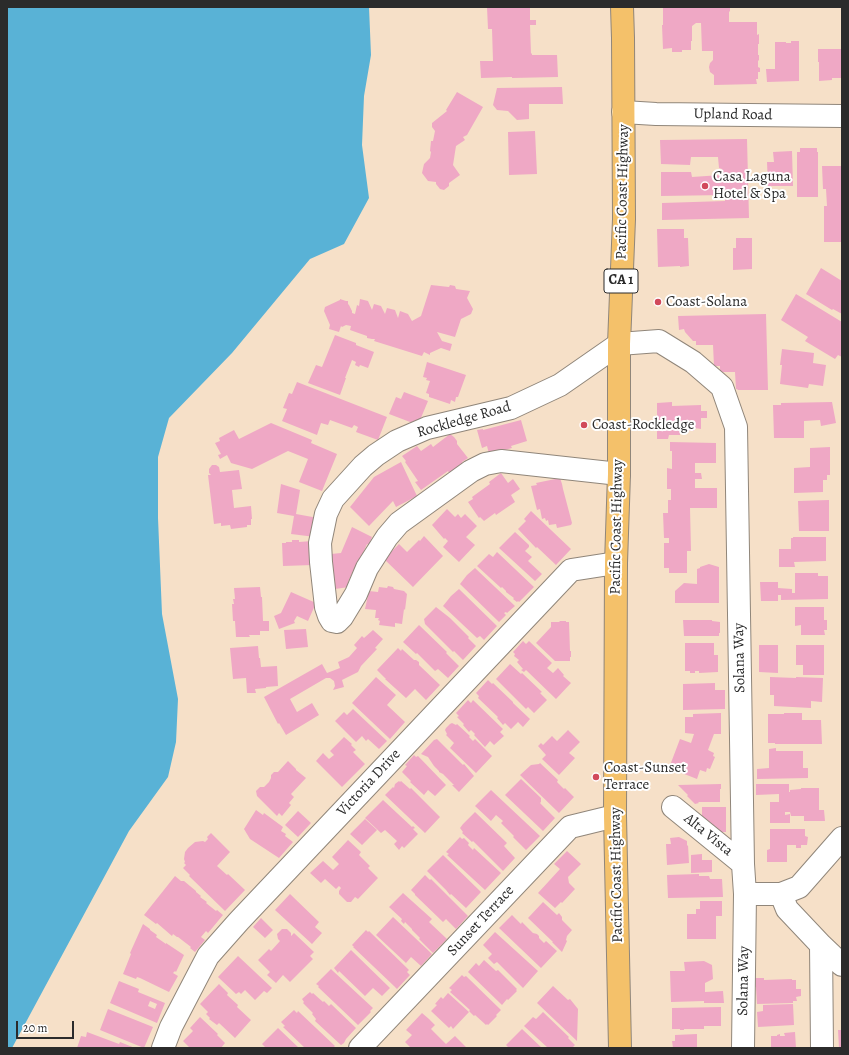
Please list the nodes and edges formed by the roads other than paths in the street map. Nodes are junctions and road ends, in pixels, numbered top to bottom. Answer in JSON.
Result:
{"nodes":[{"id":1,"x":622,"y":7,"type":"edge"},
{"id":2,"x":623,"y":112,"type":"junction"},
{"id":3,"x":842,"y":116,"type":"edge"},
{"id":4,"x":619,"y":344,"type":"junction"},
{"id":5,"x":618,"y":474,"type":"junction"},
{"id":6,"x":616,"y":563,"type":"junction"},
{"id":7,"x":673,"y":807,"type":"dead end"},
{"id":8,"x":615,"y":816,"type":"junction"},
{"id":9,"x":842,"y":838,"type":"edge"},
{"id":10,"x":744,"y":864,"type":"junction"},
{"id":11,"x":745,"y":894,"type":"junction"},
{"id":12,"x":781,"y":894,"type":"junction"},
{"id":13,"x":821,"y":945,"type":"junction"},
{"id":14,"x":842,"y":965,"type":"edge"},
{"id":15,"x":163,"y":1048,"type":"edge"},
{"id":16,"x":360,"y":1048,"type":"edge"},
{"id":17,"x":620,"y":1048,"type":"edge"},
{"id":18,"x":743,"y":1048,"type":"edge"},
{"id":19,"x":822,"y":1048,"type":"edge"}],
"edges":[{"from":1,"to":2,"type":"highway","name":"Pacific Coast Highway","number":"CA 1"},
{"from":2,"to":3,"type":"street","name":"Upland Road"},
{"from":2,"to":4,"type":"highway","name":"Pacific Coast Highway","number":"CA 1"},
{"from":4,"to":5,"type":"highway","name":"Pacific Coast Highway","number":"CA 1"},
{"from":4,"to":5,"type":"street","name":"Rockledge Road"},
{"from":4,"to":10,"type":"street","name":"Solana Way"},
{"from":5,"to":6,"type":"highway","name":"Pacific Coast Highway","number":"CA 1"},
{"from":6,"to":8,"type":"highway","name":"Pacific Coast Highway","number":"CA 1"},
{"from":6,"to":15,"type":"street","name":"Victoria Drive"},
{"from":7,"to":10,"type":"street","name":"Alta Vista"},
{"from":8,"to":16,"type":"street","name":"Sunset Terrace"},
{"from":8,"to":17,"type":"highway","name":"Pacific Coast Highway","number":"CA 1"},
{"from":9,"to":12,"type":"street"},
{"from":10,"to":11,"type":"street","name":"Solana Way"},
{"from":11,"to":12,"type":"street"},
{"from":11,"to":18,"type":"street","name":"Solana Way"},
{"from":12,"to":13,"type":"street"},
{"from":13,"to":14,"type":"street"},
{"from":13,"to":19,"type":"street"}]}
